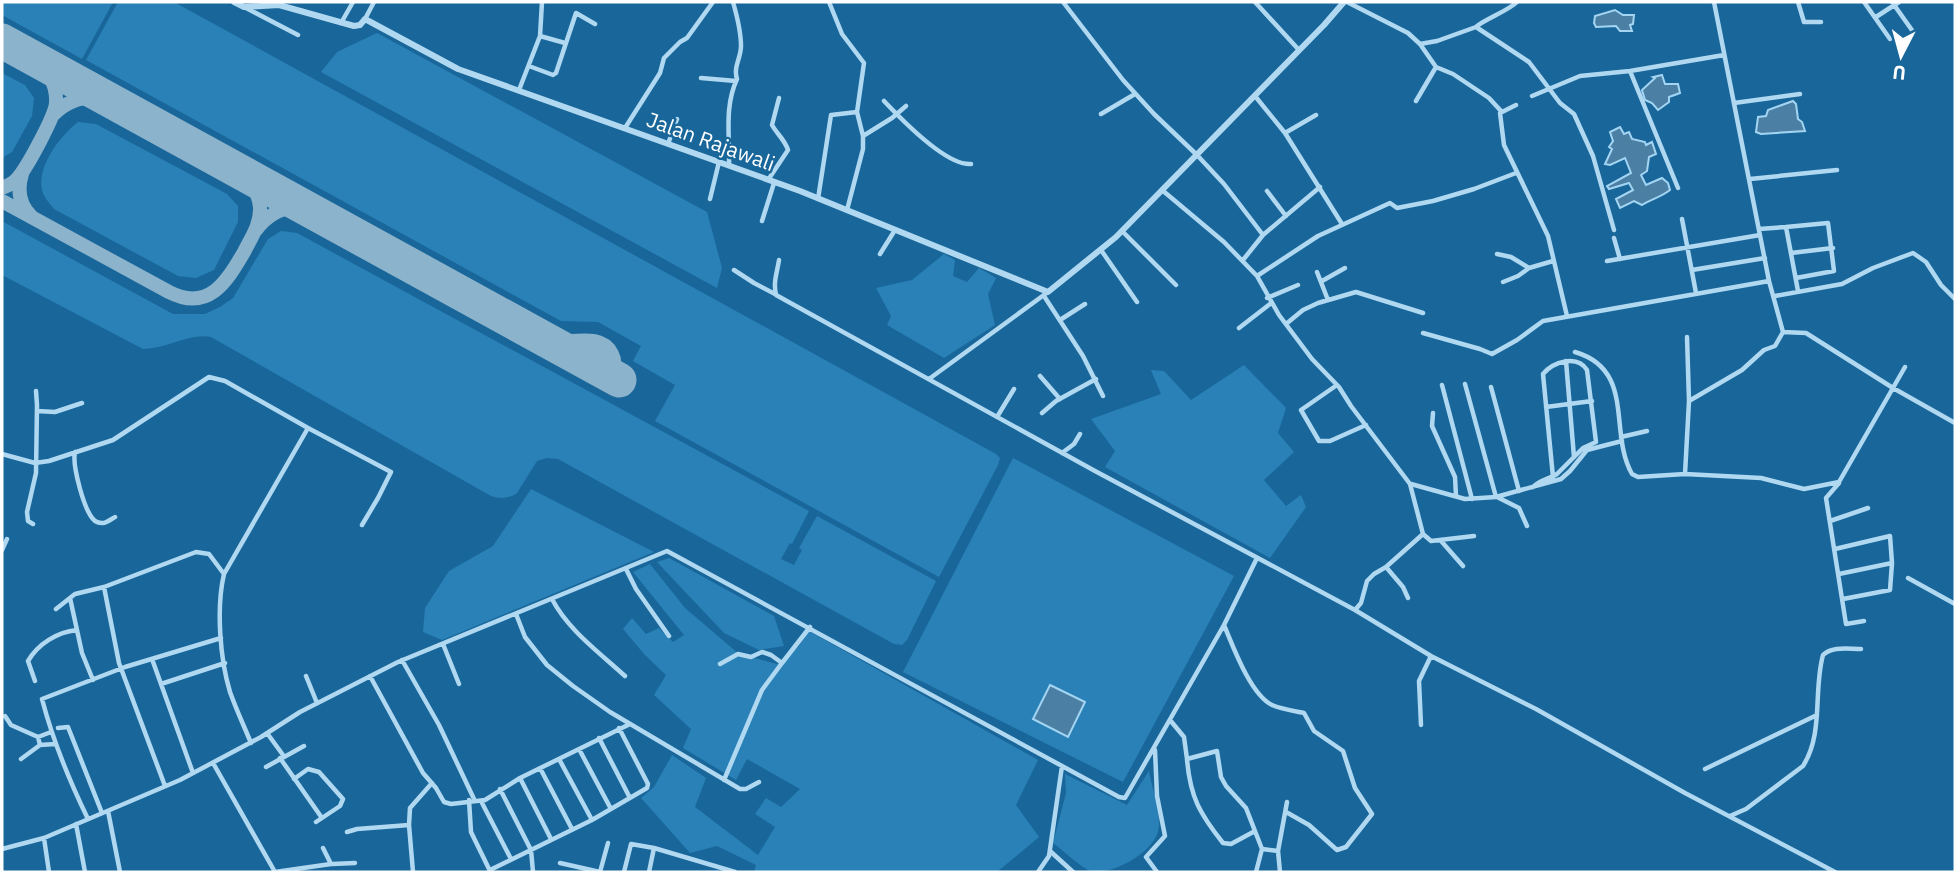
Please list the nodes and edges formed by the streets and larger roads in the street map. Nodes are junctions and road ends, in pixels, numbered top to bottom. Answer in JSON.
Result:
{"nodes":[{"id":1,"x":235,"y":2,"type":"edge"},
{"id":2,"x":353,"y":2,"type":"edge"},
{"id":3,"x":374,"y":2,"type":"edge"},
{"id":4,"x":541,"y":2,"type":"edge"},
{"id":5,"x":713,"y":2,"type":"edge"},
{"id":6,"x":733,"y":2,"type":"edge"},
{"id":7,"x":829,"y":2,"type":"edge"},
{"id":8,"x":1063,"y":2,"type":"edge"},
{"id":9,"x":1255,"y":2,"type":"edge"},
{"id":10,"x":1517,"y":2,"type":"edge"},
{"id":11,"x":1714,"y":2,"type":"edge"},
{"id":12,"x":1798,"y":2,"type":"edge"},
{"id":13,"x":1864,"y":2,"type":"edge"},
{"id":14,"x":268,"y":3,"type":"edge"},
{"id":15,"x":1342,"y":3,"type":"edge"},
{"id":16,"x":1895,"y":3,"type":"edge"},
{"id":17,"x":244,"y":7,"type":"junction"},
{"id":18,"x":1876,"y":17,"type":"junction"},
{"id":19,"x":365,"y":19,"type":"junction"},
{"id":20,"x":1821,"y":22,"type":"dead end"},
{"id":21,"x":341,"y":24,"type":"junction"},
{"id":22,"x":595,"y":24,"type":"dead end"},
{"id":23,"x":1476,"y":27,"type":"junction"},
{"id":24,"x":1914,"y":33,"type":"dead end"},
{"id":25,"x":298,"y":35,"type":"dead end"},
{"id":26,"x":540,"y":36,"type":"junction"},
{"id":27,"x":1890,"y":39,"type":"dead end"},
{"id":28,"x":565,"y":43,"type":"junction"},
{"id":29,"x":1420,"y":44,"type":"junction"},
{"id":30,"x":1300,"y":51,"type":"junction"},
{"id":31,"x":1724,"y":55,"type":"junction"},
{"id":32,"x":529,"y":66,"type":"junction"},
{"id":33,"x":1436,"y":67,"type":"junction"},
{"id":34,"x":1630,"y":71,"type":"junction"},
{"id":35,"x":701,"y":78,"type":"dead end"},
{"id":36,"x":736,"y":81,"type":"junction"},
{"id":37,"x":1550,"y":89,"type":"junction"},
{"id":38,"x":519,"y":90,"type":"junction"},
{"id":39,"x":1135,"y":94,"type":"junction"},
{"id":40,"x":1800,"y":94,"type":"dead end"},
{"id":41,"x":1255,"y":96,"type":"junction"},
{"id":42,"x":1532,"y":96,"type":"dead end"},
{"id":43,"x":779,"y":98,"type":"dead end"},
{"id":44,"x":1416,"y":101,"type":"dead end"},
{"id":45,"x":884,"y":102,"type":"dead end"},
{"id":46,"x":1734,"y":103,"type":"junction"},
{"id":47,"x":1516,"y":105,"type":"dead end"},
{"id":48,"x":906,"y":106,"type":"dead end"},
{"id":49,"x":1501,"y":111,"type":"junction"},
{"id":50,"x":857,"y":112,"type":"junction"},
{"id":51,"x":897,"y":114,"type":"junction"},
{"id":52,"x":1101,"y":114,"type":"dead end"},
{"id":53,"x":1316,"y":115,"type":"dead end"},
{"id":54,"x":677,"y":119,"type":"dead end"},
{"id":55,"x":625,"y":128,"type":"junction"},
{"id":56,"x":1285,"y":133,"type":"junction"},
{"id":57,"x":863,"y":136,"type":"junction"},
{"id":58,"x":668,"y":144,"type":"junction"},
{"id":59,"x":1197,"y":155,"type":"junction"},
{"id":60,"x":719,"y":162,"type":"junction"},
{"id":61,"x":971,"y":164,"type":"dead end"},
{"id":62,"x":729,"y":166,"type":"junction"},
{"id":63,"x":1837,"y":170,"type":"dead end"},
{"id":64,"x":1516,"y":173,"type":"junction"},
{"id":65,"x":1750,"y":179,"type":"junction"},
{"id":66,"x":771,"y":182,"type":"junction"},
{"id":67,"x":1320,"y":187,"type":"junction"},
{"id":68,"x":1678,"y":188,"type":"dead end"},
{"id":69,"x":1163,"y":191,"type":"junction"},
{"id":70,"x":1267,"y":191,"type":"dead end"},
{"id":71,"x":710,"y":199,"type":"dead end"},
{"id":72,"x":818,"y":199,"type":"junction"},
{"id":73,"x":846,"y":210,"type":"junction"},
{"id":74,"x":1286,"y":216,"type":"junction"},
{"id":75,"x":1682,"y":219,"type":"dead end"},
{"id":76,"x":762,"y":221,"type":"dead end"},
{"id":77,"x":1342,"y":224,"type":"junction"},
{"id":78,"x":1786,"y":227,"type":"junction"},
{"id":79,"x":896,"y":229,"type":"junction"},
{"id":80,"x":1614,"y":229,"type":"dead end"},
{"id":81,"x":1122,"y":231,"type":"junction"},
{"id":82,"x":1760,"y":232,"type":"junction"},
{"id":83,"x":1263,"y":235,"type":"junction"},
{"id":84,"x":1614,"y":238,"type":"dead end"},
{"id":85,"x":1687,"y":248,"type":"junction"},
{"id":86,"x":1833,"y":248,"type":"junction"},
{"id":87,"x":1101,"y":250,"type":"junction"},
{"id":88,"x":1791,"y":253,"type":"junction"},
{"id":89,"x":880,"y":254,"type":"dead end"},
{"id":90,"x":1497,"y":254,"type":"dead end"},
{"id":91,"x":1765,"y":258,"type":"junction"},
{"id":92,"x":1620,"y":259,"type":"junction"},
{"id":93,"x":779,"y":260,"type":"dead end"},
{"id":94,"x":1243,"y":260,"type":"junction"},
{"id":95,"x":1553,"y":261,"type":"junction"},
{"id":96,"x":1607,"y":261,"type":"dead end"},
{"id":97,"x":1345,"y":268,"type":"dead end"},
{"id":98,"x":1529,"y":268,"type":"junction"},
{"id":99,"x":734,"y":270,"type":"dead end"},
{"id":100,"x":1692,"y":270,"type":"junction"},
{"id":101,"x":1317,"y":272,"type":"dead end"},
{"id":102,"x":1257,"y":276,"type":"junction"},
{"id":103,"x":1796,"y":278,"type":"junction"},
{"id":104,"x":1322,"y":281,"type":"junction"},
{"id":105,"x":1769,"y":281,"type":"junction"},
{"id":106,"x":1503,"y":282,"type":"dead end"},
{"id":107,"x":1176,"y":285,"type":"dead end"},
{"id":108,"x":1297,"y":285,"type":"dead end"},
{"id":109,"x":1798,"y":291,"type":"junction"},
{"id":110,"x":1696,"y":293,"type":"junction"},
{"id":111,"x":1046,"y":294,"type":"junction"},
{"id":112,"x":776,"y":295,"type":"junction"},
{"id":113,"x":1775,"y":296,"type":"junction"},
{"id":114,"x":1267,"y":298,"type":"junction"},
{"id":115,"x":1955,"y":299,"type":"edge"},
{"id":116,"x":1328,"y":300,"type":"junction"},
{"id":117,"x":1137,"y":302,"type":"dead end"},
{"id":118,"x":1085,"y":304,"type":"dead end"},
{"id":119,"x":1270,"y":304,"type":"junction"},
{"id":120,"x":1423,"y":313,"type":"dead end"},
{"id":121,"x":1567,"y":316,"type":"junction"},
{"id":122,"x":1060,"y":320,"type":"junction"},
{"id":123,"x":1286,"y":324,"type":"junction"},
{"id":124,"x":1238,"y":328,"type":"dead end"},
{"id":125,"x":1783,"y":332,"type":"junction"},
{"id":126,"x":1423,"y":333,"type":"dead end"},
{"id":127,"x":1687,"y":337,"type":"dead end"},
{"id":128,"x":1576,"y":352,"type":"dead end"},
{"id":129,"x":1566,"y":361,"type":"junction"},
{"id":130,"x":1905,"y":367,"type":"dead end"},
{"id":131,"x":1040,"y":376,"type":"dead end"},
{"id":132,"x":929,"y":379,"type":"junction"},
{"id":133,"x":1096,"y":379,"type":"junction"},
{"id":134,"x":1465,"y":384,"type":"dead end"},
{"id":135,"x":1337,"y":385,"type":"junction"},
{"id":136,"x":1442,"y":385,"type":"dead end"},
{"id":137,"x":1491,"y":387,"type":"dead end"},
{"id":138,"x":1894,"y":388,"type":"junction"},
{"id":139,"x":1014,"y":389,"type":"dead end"},
{"id":140,"x":36,"y":391,"type":"dead end"},
{"id":141,"x":1103,"y":396,"type":"dead end"},
{"id":142,"x":1060,"y":399,"type":"junction"},
{"id":143,"x":1592,"y":401,"type":"junction"},
{"id":144,"x":1689,"y":401,"type":"junction"},
{"id":145,"x":82,"y":403,"type":"dead end"},
{"id":146,"x":1569,"y":404,"type":"junction"},
{"id":147,"x":1546,"y":407,"type":"junction"},
{"id":148,"x":37,"y":411,"type":"junction"},
{"id":149,"x":1433,"y":412,"type":"dead end"},
{"id":150,"x":1042,"y":413,"type":"dead end"},
{"id":151,"x":997,"y":417,"type":"junction"},
{"id":152,"x":1955,"y":423,"type":"edge"},
{"id":153,"x":1366,"y":425,"type":"junction"},
{"id":154,"x":308,"y":428,"type":"junction"},
{"id":155,"x":1647,"y":431,"type":"dead end"},
{"id":156,"x":1080,"y":434,"type":"dead end"},
{"id":157,"x":1622,"y":439,"type":"junction"},
{"id":158,"x":75,"y":451,"type":"junction"},
{"id":159,"x":1062,"y":453,"type":"junction"},
{"id":160,"x":2,"y":454,"type":"edge"},
{"id":161,"x":1574,"y":457,"type":"junction"},
{"id":162,"x":35,"y":463,"type":"junction"},
{"id":163,"x":1685,"y":474,"type":"junction"},
{"id":164,"x":1553,"y":477,"type":"junction"},
{"id":165,"x":1839,"y":482,"type":"junction"},
{"id":166,"x":1410,"y":484,"type":"junction"},
{"id":167,"x":1533,"y":487,"type":"junction"},
{"id":168,"x":1519,"y":491,"type":"junction"},
{"id":169,"x":1456,"y":496,"type":"junction"},
{"id":170,"x":1496,"y":497,"type":"junction"},
{"id":171,"x":1472,"y":499,"type":"junction"},
{"id":172,"x":1868,"y":508,"type":"dead end"},
{"id":173,"x":115,"y":517,"type":"dead end"},
{"id":174,"x":1830,"y":521,"type":"junction"},
{"id":175,"x":33,"y":524,"type":"dead end"},
{"id":176,"x":362,"y":525,"type":"dead end"},
{"id":177,"x":1527,"y":526,"type":"dead end"},
{"id":178,"x":1423,"y":534,"type":"junction"},
{"id":179,"x":1474,"y":536,"type":"dead end"},
{"id":180,"x":8,"y":539,"type":"dead end"},
{"id":181,"x":1441,"y":541,"type":"junction"},
{"id":182,"x":1835,"y":549,"type":"junction"},
{"id":183,"x":2,"y":550,"type":"edge"},
{"id":184,"x":1257,"y":558,"type":"junction"},
{"id":185,"x":1892,"y":563,"type":"junction"},
{"id":186,"x":1463,"y":566,"type":"dead end"},
{"id":187,"x":1386,"y":567,"type":"junction"},
{"id":188,"x":626,"y":569,"type":"junction"},
{"id":189,"x":224,"y":574,"type":"junction"},
{"id":190,"x":1839,"y":574,"type":"junction"},
{"id":191,"x":1908,"y":578,"type":"dead end"},
{"id":192,"x":104,"y":587,"type":"junction"},
{"id":193,"x":70,"y":598,"type":"junction"},
{"id":194,"x":1408,"y":598,"type":"dead end"},
{"id":195,"x":552,"y":599,"type":"junction"},
{"id":196,"x":1843,"y":599,"type":"junction"},
{"id":197,"x":1955,"y":604,"type":"edge"},
{"id":198,"x":56,"y":609,"type":"dead end"},
{"id":199,"x":1355,"y":610,"type":"junction"},
{"id":200,"x":516,"y":614,"type":"junction"},
{"id":201,"x":1864,"y":621,"type":"dead end"},
{"id":202,"x":1224,"y":625,"type":"junction"},
{"id":203,"x":810,"y":627,"type":"junction"},
{"id":204,"x":77,"y":630,"type":"junction"},
{"id":205,"x":669,"y":636,"type":"dead end"},
{"id":206,"x":221,"y":638,"type":"junction"},
{"id":207,"x":443,"y":644,"type":"junction"},
{"id":208,"x":1861,"y":649,"type":"dead end"},
{"id":209,"x":1430,"y":656,"type":"junction"},
{"id":210,"x":152,"y":659,"type":"junction"},
{"id":211,"x":402,"y":660,"type":"junction"},
{"id":212,"x":225,"y":663,"type":"junction"},
{"id":213,"x":782,"y":663,"type":"junction"},
{"id":214,"x":720,"y":664,"type":"dead end"},
{"id":215,"x":121,"y":669,"type":"junction"},
{"id":216,"x":306,"y":676,"type":"dead end"},
{"id":217,"x":370,"y":676,"type":"junction"},
{"id":218,"x":625,"y":677,"type":"dead end"},
{"id":219,"x":93,"y":680,"type":"junction"},
{"id":220,"x":35,"y":681,"type":"dead end"},
{"id":221,"x":161,"y":684,"type":"junction"},
{"id":222,"x":459,"y":684,"type":"dead end"},
{"id":223,"x":317,"y":703,"type":"junction"},
{"id":224,"x":1816,"y":715,"type":"junction"},
{"id":225,"x":5,"y":716,"type":"dead end"},
{"id":226,"x":1170,"y":719,"type":"junction"},
{"id":227,"x":630,"y":723,"type":"junction"},
{"id":228,"x":1421,"y":725,"type":"dead end"},
{"id":229,"x":58,"y":728,"type":"dead end"},
{"id":230,"x":619,"y":728,"type":"junction"},
{"id":231,"x":51,"y":732,"type":"junction"},
{"id":232,"x":267,"y":733,"type":"junction"},
{"id":233,"x":38,"y":737,"type":"junction"},
{"id":234,"x":599,"y":738,"type":"junction"},
{"id":235,"x":251,"y":743,"type":"junction"},
{"id":236,"x":55,"y":744,"type":"junction"},
{"id":237,"x":40,"y":745,"type":"junction"},
{"id":238,"x":304,"y":746,"type":"dead end"},
{"id":239,"x":579,"y":749,"type":"junction"},
{"id":240,"x":1154,"y":749,"type":"junction"},
{"id":241,"x":282,"y":756,"type":"junction"},
{"id":242,"x":21,"y":759,"type":"dead end"},
{"id":243,"x":559,"y":759,"type":"junction"},
{"id":244,"x":1187,"y":759,"type":"junction"},
{"id":245,"x":212,"y":763,"type":"junction"},
{"id":246,"x":1062,"y":766,"type":"junction"},
{"id":247,"x":266,"y":767,"type":"dead end"},
{"id":248,"x":540,"y":768,"type":"junction"},
{"id":249,"x":1705,"y":768,"type":"dead end"},
{"id":250,"x":194,"y":773,"type":"junction"},
{"id":251,"x":520,"y":778,"type":"junction"},
{"id":252,"x":294,"y":779,"type":"junction"},
{"id":253,"x":723,"y":780,"type":"junction"},
{"id":254,"x":758,"y":782,"type":"dead end"},
{"id":255,"x":432,"y":783,"type":"junction"},
{"id":256,"x":164,"y":786,"type":"junction"},
{"id":257,"x":500,"y":789,"type":"junction"},
{"id":258,"x":630,"y":798,"type":"junction"},
{"id":259,"x":472,"y":800,"type":"junction"},
{"id":260,"x":481,"y":801,"type":"junction"},
{"id":261,"x":1287,"y":802,"type":"dead end"},
{"id":262,"x":611,"y":809,"type":"junction"},
{"id":263,"x":105,"y":812,"type":"junction"},
{"id":264,"x":1286,"y":812,"type":"junction"},
{"id":265,"x":1729,"y":816,"type":"junction"},
{"id":266,"x":88,"y":819,"type":"junction"},
{"id":267,"x":592,"y":820,"type":"junction"},
{"id":268,"x":76,"y":824,"type":"junction"},
{"id":269,"x":409,"y":825,"type":"junction"},
{"id":270,"x":572,"y":829,"type":"junction"},
{"id":271,"x":1255,"y":831,"type":"junction"},
{"id":272,"x":346,"y":832,"type":"dead end"},
{"id":273,"x":44,"y":838,"type":"junction"},
{"id":274,"x":551,"y":839,"type":"junction"},
{"id":275,"x":608,"y":843,"type":"dead end"},
{"id":276,"x":323,"y":848,"type":"dead end"},
{"id":277,"x":654,"y":848,"type":"junction"},
{"id":278,"x":2,"y":849,"type":"edge"},
{"id":279,"x":1262,"y":849,"type":"junction"},
{"id":280,"x":531,"y":850,"type":"junction"},
{"id":281,"x":1278,"y":850,"type":"junction"},
{"id":282,"x":1050,"y":851,"type":"junction"},
{"id":283,"x":512,"y":859,"type":"junction"},
{"id":284,"x":355,"y":863,"type":"dead end"},
{"id":285,"x":560,"y":863,"type":"dead end"},
{"id":286,"x":331,"y":864,"type":"junction"},
{"id":287,"x":490,"y":871,"type":"edge"},
{"id":288,"x":1041,"y":871,"type":"edge"},
{"id":289,"x":49,"y":872,"type":"edge"},
{"id":290,"x":85,"y":872,"type":"edge"},
{"id":291,"x":120,"y":872,"type":"edge"},
{"id":292,"x":274,"y":872,"type":"edge"},
{"id":293,"x":413,"y":872,"type":"edge"},
{"id":294,"x":533,"y":872,"type":"edge"},
{"id":295,"x":600,"y":872,"type":"edge"},
{"id":296,"x":624,"y":872,"type":"edge"},
{"id":297,"x":651,"y":872,"type":"edge"},
{"id":298,"x":735,"y":872,"type":"edge"},
{"id":299,"x":1073,"y":872,"type":"edge"},
{"id":300,"x":1157,"y":872,"type":"edge"},
{"id":301,"x":1256,"y":872,"type":"edge"},
{"id":302,"x":1280,"y":872,"type":"edge"},
{"id":303,"x":1835,"y":872,"type":"edge"}],
"edges":[{"from":1,"to":17,"type":"street"},
{"from":2,"to":21,"type":"street"},
{"from":3,"to":19,"type":"street"},
{"from":4,"to":26,"type":"street"},
{"from":5,"to":55,"type":"street"},
{"from":6,"to":36,"type":"street"},
{"from":7,"to":50,"type":"street"},
{"from":8,"to":39,"type":"street"},
{"from":9,"to":30,"type":"street"},
{"from":10,"to":23,"type":"street"},
{"from":11,"to":31,"type":"street"},
{"from":12,"to":20,"type":"street"},
{"from":13,"to":18,"type":"street"},
{"from":14,"to":17,"type":"street"},
{"from":14,"to":21,"type":"street"},
{"from":15,"to":29,"type":"street"},
{"from":15,"to":30,"type":"street"},
{"from":16,"to":18,"type":"street"},
{"from":16,"to":24,"type":"street"},
{"from":17,"to":25,"type":"street"},
{"from":18,"to":27,"type":"street"},
{"from":19,"to":21,"type":"street"},
{"from":19,"to":38,"type":"street","name":"Jalan Rajawali"},
{"from":22,"to":28,"type":"street"},
{"from":23,"to":29,"type":"street"},
{"from":23,"to":37,"type":"street"},
{"from":26,"to":28,"type":"street"},
{"from":26,"to":32,"type":"street"},
{"from":28,"to":32,"type":"street"},
{"from":29,"to":33,"type":"street"},
{"from":30,"to":41,"type":"street"},
{"from":31,"to":34,"type":"street"},
{"from":31,"to":46,"type":"street"},
{"from":32,"to":38,"type":"street"},
{"from":33,"to":44,"type":"street"},
{"from":33,"to":49,"type":"street"},
{"from":34,"to":37,"type":"street"},
{"from":34,"to":68,"type":"street"},
{"from":35,"to":36,"type":"street"},
{"from":36,"to":62,"type":"street"},
{"from":37,"to":42,"type":"street"},
{"from":37,"to":80,"type":"street"},
{"from":38,"to":55,"type":"street","name":"Jalan Rajawali"},
{"from":39,"to":52,"type":"street"},
{"from":39,"to":59,"type":"street"},
{"from":40,"to":46,"type":"street"},
{"from":41,"to":56,"type":"street"},
{"from":41,"to":59,"type":"street"},
{"from":43,"to":66,"type":"street"},
{"from":45,"to":51,"type":"street"},
{"from":46,"to":65,"type":"street"},
{"from":47,"to":49,"type":"street"},
{"from":48,"to":51,"type":"street"},
{"from":49,"to":64,"type":"street"},
{"from":50,"to":57,"type":"street"},
{"from":50,"to":72,"type":"street"},
{"from":51,"to":57,"type":"street"},
{"from":51,"to":61,"type":"street"},
{"from":53,"to":56,"type":"street"},
{"from":54,"to":58,"type":"street"},
{"from":55,"to":58,"type":"street","name":"Jalan Rajawali"},
{"from":56,"to":67,"type":"street"},
{"from":57,"to":73,"type":"street"},
{"from":58,"to":60,"type":"street","name":"Jalan Rajawali"},
{"from":59,"to":69,"type":"street"},
{"from":59,"to":83,"type":"street"},
{"from":60,"to":62,"type":"street","name":"Jalan Rajawali"},
{"from":60,"to":71,"type":"street"},
{"from":62,"to":66,"type":"street","name":"Jalan Rajawali"},
{"from":63,"to":65,"type":"street"},
{"from":64,"to":77,"type":"street"},
{"from":64,"to":95,"type":"street"},
{"from":65,"to":82,"type":"street"},
{"from":66,"to":72,"type":"street","name":"Jalan Rajawali"},
{"from":66,"to":76,"type":"street"},
{"from":67,"to":74,"type":"street"},
{"from":67,"to":77,"type":"street"},
{"from":69,"to":81,"type":"street"},
{"from":69,"to":94,"type":"street"},
{"from":70,"to":74,"type":"street"},
{"from":72,"to":73,"type":"street","name":"Jalan Rajawali"},
{"from":73,"to":79,"type":"street","name":"Jalan Rajawali"},
{"from":74,"to":83,"type":"street"},
{"from":75,"to":85,"type":"street"},
{"from":77,"to":102,"type":"street"},
{"from":78,"to":82,"type":"street"},
{"from":78,"to":86,"type":"street"},
{"from":78,"to":88,"type":"street"},
{"from":79,"to":89,"type":"street"},
{"from":79,"to":111,"type":"street","name":"Jalan Rajawali"},
{"from":81,"to":87,"type":"street"},
{"from":81,"to":107,"type":"street"},
{"from":82,"to":85,"type":"street"},
{"from":82,"to":91,"type":"street"},
{"from":83,"to":94,"type":"street"},
{"from":84,"to":92,"type":"street"},
{"from":85,"to":92,"type":"street"},
{"from":85,"to":100,"type":"street"},
{"from":86,"to":88,"type":"street"},
{"from":86,"to":103,"type":"street"},
{"from":87,"to":111,"type":"street"},
{"from":87,"to":117,"type":"street"},
{"from":88,"to":103,"type":"street"},
{"from":90,"to":98,"type":"street"},
{"from":91,"to":100,"type":"street"},
{"from":91,"to":105,"type":"street"},
{"from":92,"to":96,"type":"street"},
{"from":93,"to":112,"type":"street"},
{"from":94,"to":102,"type":"street"},
{"from":95,"to":98,"type":"street"},
{"from":95,"to":121,"type":"street"},
{"from":97,"to":104,"type":"street"},
{"from":98,"to":106,"type":"street"},
{"from":99,"to":112,"type":"street"},
{"from":100,"to":110,"type":"street"},
{"from":101,"to":104,"type":"street"},
{"from":102,"to":114,"type":"street"},
{"from":103,"to":109,"type":"street"},
{"from":104,"to":116,"type":"street"},
{"from":105,"to":110,"type":"street"},
{"from":105,"to":113,"type":"street"},
{"from":108,"to":114,"type":"street"},
{"from":109,"to":113,"type":"street"},
{"from":109,"to":115,"type":"street"},
{"from":110,"to":121,"type":"street"},
{"from":111,"to":122,"type":"street"},
{"from":111,"to":132,"type":"street"},
{"from":112,"to":132,"type":"street"},
{"from":113,"to":125,"type":"street"},
{"from":114,"to":119,"type":"street"},
{"from":116,"to":120,"type":"street"},
{"from":116,"to":123,"type":"street"},
{"from":118,"to":122,"type":"street"},
{"from":119,"to":123,"type":"street"},
{"from":119,"to":124,"type":"street"},
{"from":121,"to":126,"type":"street"},
{"from":122,"to":133,"type":"street"},
{"from":123,"to":135,"type":"street"},
{"from":125,"to":138,"type":"street"},
{"from":125,"to":144,"type":"street"},
{"from":127,"to":144,"type":"street"},
{"from":128,"to":157,"type":"street"},
{"from":129,"to":143,"type":"street"},
{"from":129,"to":146,"type":"street"},
{"from":129,"to":147,"type":"street"},
{"from":130,"to":138,"type":"street"},
{"from":131,"to":142,"type":"street"},
{"from":132,"to":151,"type":"street"},
{"from":133,"to":141,"type":"street"},
{"from":133,"to":142,"type":"street"},
{"from":134,"to":170,"type":"street"},
{"from":135,"to":153,"type":"street"},
{"from":135,"to":153,"type":"street"},
{"from":136,"to":171,"type":"street"},
{"from":137,"to":168,"type":"street"},
{"from":138,"to":152,"type":"street"},
{"from":138,"to":165,"type":"street"},
{"from":139,"to":151,"type":"street"},
{"from":140,"to":148,"type":"street"},
{"from":142,"to":150,"type":"street"},
{"from":143,"to":146,"type":"street"},
{"from":143,"to":161,"type":"street"},
{"from":144,"to":163,"type":"street"},
{"from":145,"to":148,"type":"street"},
{"from":146,"to":147,"type":"street"},
{"from":146,"to":161,"type":"street"},
{"from":147,"to":164,"type":"street"},
{"from":148,"to":162,"type":"street"},
{"from":149,"to":169,"type":"street"},
{"from":151,"to":159,"type":"street"},
{"from":153,"to":166,"type":"street"},
{"from":154,"to":158,"type":"street"},
{"from":154,"to":176,"type":"street"},
{"from":154,"to":189,"type":"street"},
{"from":155,"to":157,"type":"street"},
{"from":156,"to":159,"type":"street"},
{"from":157,"to":163,"type":"street"},
{"from":157,"to":167,"type":"street"},
{"from":158,"to":162,"type":"street"},
{"from":158,"to":173,"type":"street"},
{"from":159,"to":184,"type":"street"},
{"from":160,"to":162,"type":"street"},
{"from":161,"to":164,"type":"street"},
{"from":162,"to":175,"type":"street"},
{"from":163,"to":165,"type":"street"},
{"from":164,"to":167,"type":"street"},
{"from":165,"to":174,"type":"street"},
{"from":166,"to":169,"type":"street"},
{"from":166,"to":178,"type":"street"},
{"from":167,"to":168,"type":"street"},
{"from":168,"to":170,"type":"street"},
{"from":169,"to":171,"type":"street"},
{"from":170,"to":171,"type":"street"},
{"from":170,"to":177,"type":"street"},
{"from":172,"to":174,"type":"street"},
{"from":174,"to":182,"type":"street"},
{"from":178,"to":181,"type":"street"},
{"from":178,"to":187,"type":"street"},
{"from":179,"to":181,"type":"street"},
{"from":180,"to":183,"type":"street"},
{"from":181,"to":186,"type":"street"},
{"from":182,"to":185,"type":"street"},
{"from":182,"to":190,"type":"street"},
{"from":184,"to":199,"type":"street"},
{"from":184,"to":202,"type":"street"},
{"from":185,"to":190,"type":"street"},
{"from":185,"to":196,"type":"street"},
{"from":187,"to":194,"type":"street"},
{"from":187,"to":199,"type":"street"},
{"from":188,"to":195,"type":"street"},
{"from":188,"to":203,"type":"street"},
{"from":188,"to":205,"type":"street"},
{"from":189,"to":192,"type":"street"},
{"from":189,"to":206,"type":"street"},
{"from":190,"to":196,"type":"street"},
{"from":191,"to":197,"type":"street"},
{"from":192,"to":193,"type":"street"},
{"from":192,"to":215,"type":"street"},
{"from":193,"to":198,"type":"street"},
{"from":193,"to":204,"type":"street"},
{"from":195,"to":200,"type":"street"},
{"from":195,"to":218,"type":"street"},
{"from":196,"to":201,"type":"street"},
{"from":199,"to":209,"type":"street"},
{"from":200,"to":207,"type":"street"},
{"from":200,"to":227,"type":"street"},
{"from":202,"to":226,"type":"street"},
{"from":202,"to":264,"type":"street"},
{"from":203,"to":213,"type":"street"},
{"from":203,"to":246,"type":"street"},
{"from":204,"to":219,"type":"street"},
{"from":204,"to":220,"type":"street"},
{"from":206,"to":210,"type":"street"},
{"from":206,"to":212,"type":"street"},
{"from":207,"to":211,"type":"street"},
{"from":207,"to":222,"type":"street"},
{"from":208,"to":224,"type":"street"},
{"from":209,"to":228,"type":"street"},
{"from":209,"to":265,"type":"street"},
{"from":210,"to":215,"type":"street"},
{"from":210,"to":221,"type":"street"},
{"from":211,"to":217,"type":"street"},
{"from":211,"to":259,"type":"street"},
{"from":212,"to":221,"type":"street"},
{"from":212,"to":235,"type":"street"},
{"from":213,"to":214,"type":"street"},
{"from":213,"to":253,"type":"street"},
{"from":215,"to":219,"type":"street"},
{"from":215,"to":256,"type":"street"},
{"from":216,"to":223,"type":"street"},
{"from":217,"to":223,"type":"street"},
{"from":217,"to":255,"type":"street"},
{"from":219,"to":231,"type":"street"},
{"from":221,"to":250,"type":"street"},
{"from":223,"to":232,"type":"street"},
{"from":224,"to":249,"type":"street"},
{"from":224,"to":265,"type":"street"},
{"from":225,"to":233,"type":"street"},
{"from":226,"to":240,"type":"street"},
{"from":226,"to":244,"type":"street"},
{"from":227,"to":230,"type":"street"},
{"from":227,"to":253,"type":"street"},
{"from":229,"to":263,"type":"street"},
{"from":230,"to":234,"type":"street"},
{"from":230,"to":258,"type":"street"},
{"from":231,"to":233,"type":"street"},
{"from":231,"to":236,"type":"street"},
{"from":232,"to":235,"type":"street"},
{"from":232,"to":241,"type":"street"},
{"from":233,"to":237,"type":"street"},
{"from":234,"to":239,"type":"street"},
{"from":234,"to":258,"type":"street"},
{"from":235,"to":245,"type":"street"},
{"from":236,"to":237,"type":"street"},
{"from":236,"to":266,"type":"street"},
{"from":237,"to":242,"type":"street"},
{"from":238,"to":241,"type":"street"},
{"from":239,"to":243,"type":"street"},
{"from":239,"to":262,"type":"street"},
{"from":240,"to":246,"type":"street"},
{"from":240,"to":300,"type":"street"},
{"from":241,"to":247,"type":"street"},
{"from":241,"to":252,"type":"street"},
{"from":243,"to":248,"type":"street"},
{"from":243,"to":267,"type":"street"},
{"from":244,"to":271,"type":"street"},
{"from":244,"to":271,"type":"street"},
{"from":245,"to":250,"type":"street"},
{"from":245,"to":292,"type":"street"},
{"from":246,"to":282,"type":"street"},
{"from":248,"to":251,"type":"street"},
{"from":248,"to":270,"type":"street"},
{"from":250,"to":256,"type":"street"},
{"from":251,"to":257,"type":"street"},
{"from":251,"to":274,"type":"street"},
{"from":252,"to":252,"type":"street"},
{"from":253,"to":254,"type":"street"},
{"from":255,"to":259,"type":"street"},
{"from":255,"to":269,"type":"street"},
{"from":256,"to":263,"type":"street"},
{"from":257,"to":260,"type":"street"},
{"from":257,"to":280,"type":"street"},
{"from":258,"to":262,"type":"street"},
{"from":259,"to":260,"type":"street"},
{"from":259,"to":287,"type":"street"},
{"from":260,"to":283,"type":"street"},
{"from":261,"to":264,"type":"street"},
{"from":262,"to":267,"type":"street"},
{"from":263,"to":266,"type":"street"},
{"from":263,"to":291,"type":"street"},
{"from":264,"to":281,"type":"street"},
{"from":265,"to":303,"type":"street"},
{"from":266,"to":268,"type":"street"},
{"from":267,"to":270,"type":"street"},
{"from":268,"to":273,"type":"street"},
{"from":268,"to":290,"type":"street"},
{"from":269,"to":272,"type":"street"},
{"from":269,"to":293,"type":"street"},
{"from":270,"to":274,"type":"street"},
{"from":271,"to":279,"type":"street"},
{"from":273,"to":278,"type":"street"},
{"from":273,"to":289,"type":"street"},
{"from":274,"to":280,"type":"street"},
{"from":275,"to":295,"type":"street"},
{"from":276,"to":286,"type":"street"},
{"from":277,"to":296,"type":"street"},
{"from":277,"to":297,"type":"street"},
{"from":277,"to":298,"type":"street"},
{"from":279,"to":281,"type":"street"},
{"from":279,"to":301,"type":"street"},
{"from":280,"to":283,"type":"street"},
{"from":280,"to":294,"type":"street"},
{"from":281,"to":302,"type":"street"},
{"from":282,"to":288,"type":"street"},
{"from":282,"to":299,"type":"street"},
{"from":283,"to":287,"type":"street"},
{"from":284,"to":286,"type":"street"},
{"from":285,"to":295,"type":"street"},
{"from":286,"to":292,"type":"street"}]}
